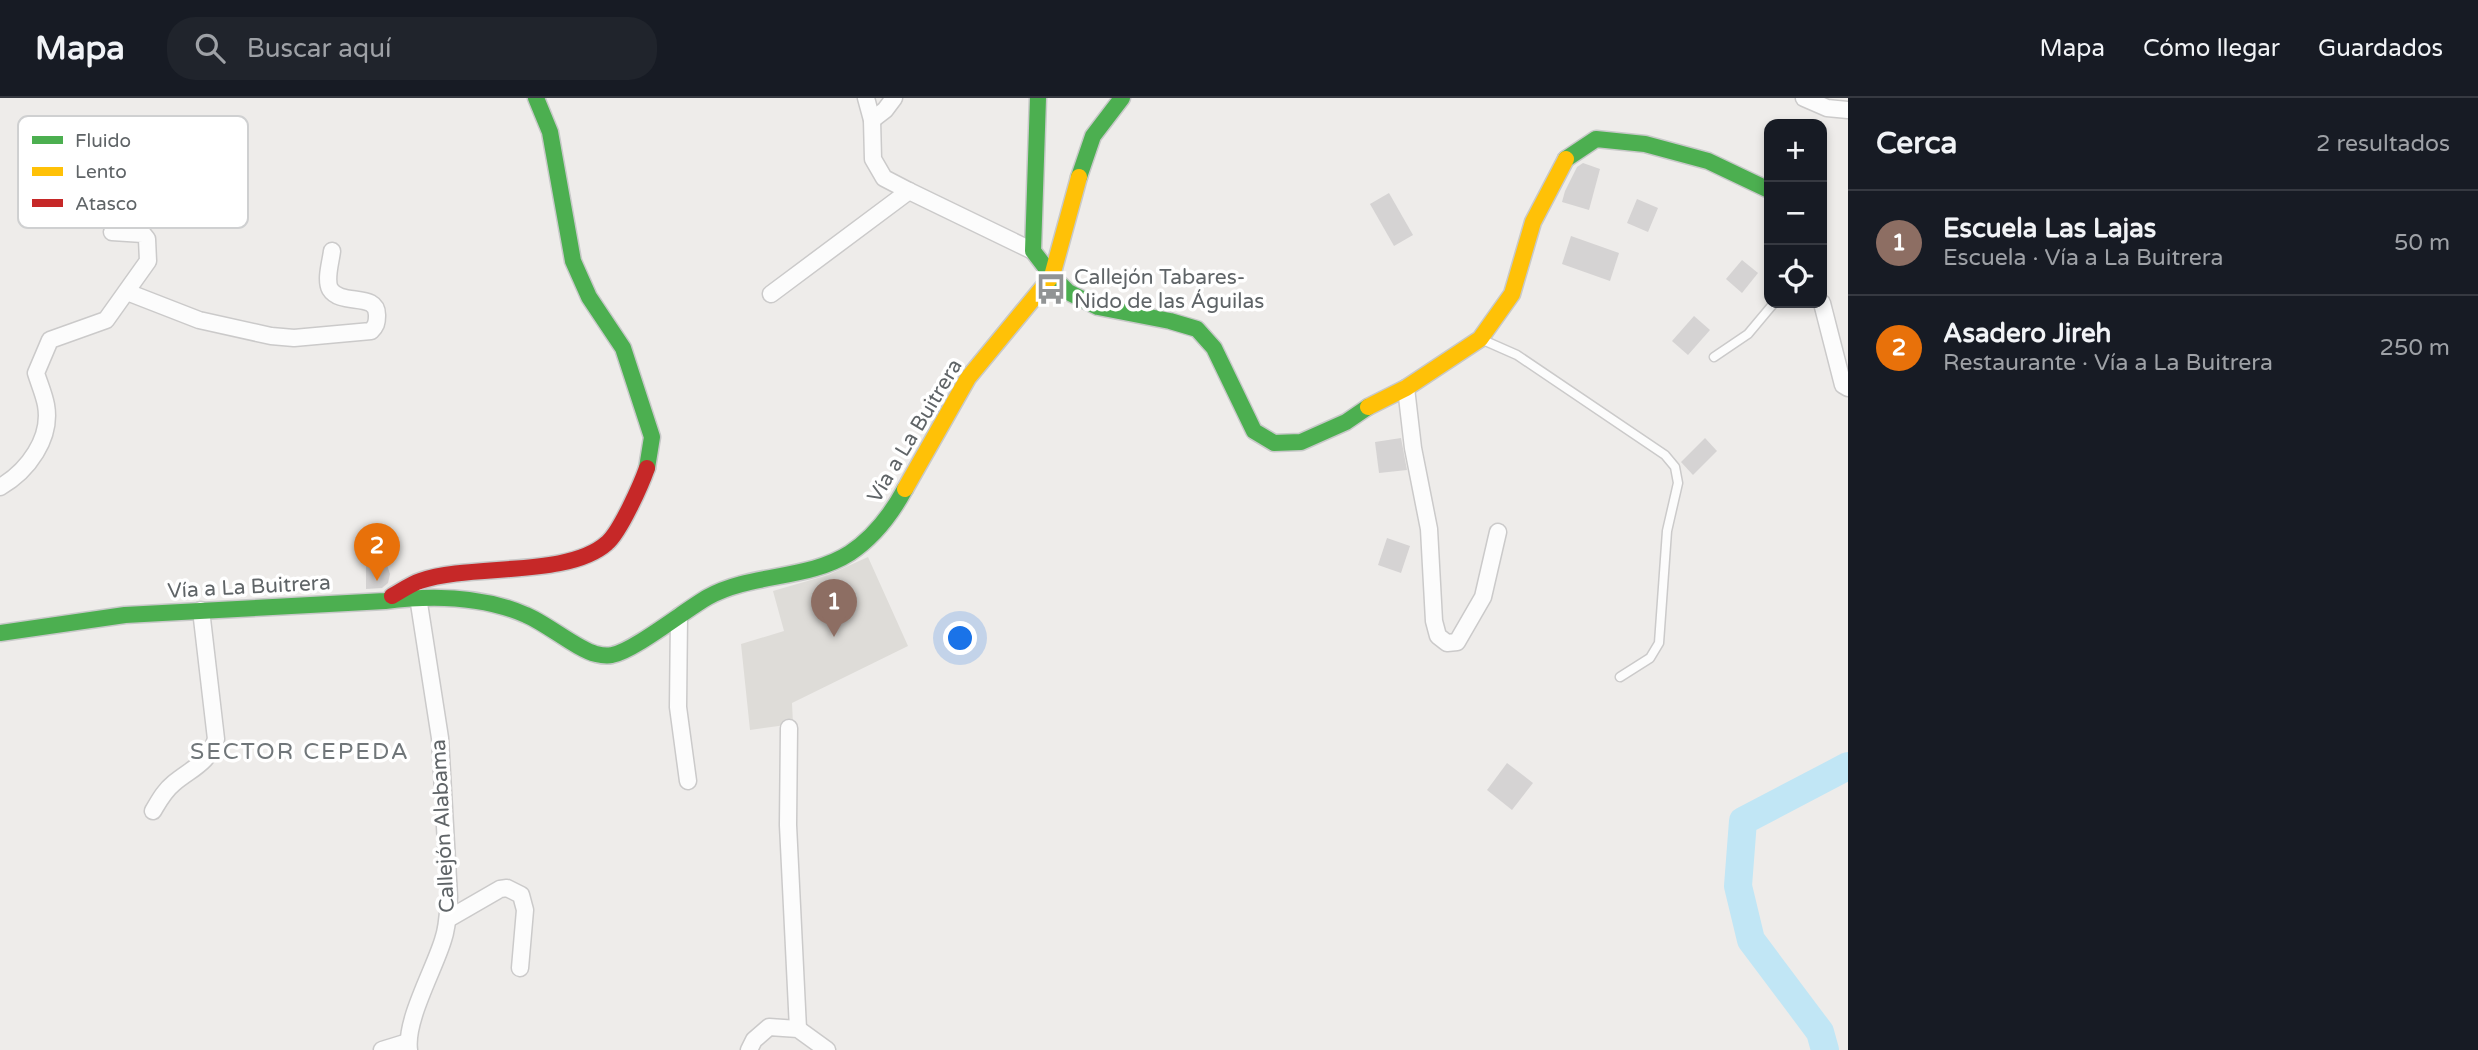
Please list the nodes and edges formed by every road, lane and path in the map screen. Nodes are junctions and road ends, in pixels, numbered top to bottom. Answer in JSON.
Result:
{"nodes":[{"id":1,"x":536,"y":98,"type":"edge"},
{"id":2,"x":866,"y":98,"type":"edge"},
{"id":3,"x":894,"y":98,"type":"edge"},
{"id":4,"x":1038,"y":98,"type":"edge"},
{"id":5,"x":1122,"y":98,"type":"edge"},
{"id":6,"x":1804,"y":98,"type":"edge"},
{"id":7,"x":1848,"y":110,"type":"edge"},
{"id":8,"x":872,"y":120,"type":"junction"},
{"id":9,"x":1764,"y":188,"type":"edge"},
{"id":10,"x":909,"y":191,"type":"junction"},
{"id":11,"x":111,"y":232,"type":"dead end"},
{"id":12,"x":332,"y":251,"type":"dead end"},
{"id":13,"x":1033,"y":251,"type":"junction"},
{"id":14,"x":1052,"y":276,"type":"junction"},
{"id":15,"x":127,"y":292,"type":"junction"},
{"id":16,"x":771,"y":294,"type":"dead end"},
{"id":17,"x":1770,"y":308,"type":"edge"},
{"id":18,"x":1823,"y":308,"type":"edge"},
{"id":19,"x":1480,"y":339,"type":"junction"},
{"id":20,"x":1714,"y":357,"type":"dead end"},
{"id":21,"x":1406,"y":388,"type":"junction"},
{"id":22,"x":1848,"y":388,"type":"edge"},
{"id":23,"x":0,"y":487,"type":"edge"},
{"id":24,"x":1497,"y":532,"type":"dead end"},
{"id":25,"x":418,"y":597,"type":"junction"},
{"id":26,"x":385,"y":601,"type":"junction"},
{"id":27,"x":201,"y":610,"type":"junction"},
{"id":28,"x":679,"y":616,"type":"junction"},
{"id":29,"x":0,"y":633,"type":"edge"},
{"id":30,"x":1620,"y":677,"type":"dead end"},
{"id":31,"x":789,"y":729,"type":"dead end"},
{"id":32,"x":688,"y":781,"type":"dead end"},
{"id":33,"x":153,"y":811,"type":"dead end"},
{"id":34,"x":448,"y":919,"type":"junction"},
{"id":35,"x":520,"y":968,"type":"dead end"},
{"id":36,"x":798,"y":1029,"type":"junction"},
{"id":37,"x":408,"y":1046,"type":"edge"},
{"id":38,"x":382,"y":1050,"type":"edge"},
{"id":39,"x":749,"y":1050,"type":"edge"},
{"id":40,"x":827,"y":1050,"type":"edge"}],
"edges":[{"from":1,"to":26,"type":"street"},
{"from":2,"to":8,"type":"street"},
{"from":3,"to":8,"type":"street"},
{"from":4,"to":13,"type":"street"},
{"from":5,"to":14,"type":"street","name":"Vía a La Buitrera"},
{"from":6,"to":7,"type":"street"},
{"from":8,"to":10,"type":"street"},
{"from":9,"to":19,"type":"street"},
{"from":10,"to":13,"type":"street"},
{"from":10,"to":16,"type":"street"},
{"from":11,"to":15,"type":"street"},
{"from":12,"to":15,"type":"street"},
{"from":13,"to":14,"type":"street"},
{"from":14,"to":21,"type":"street"},
{"from":14,"to":28,"type":"street","name":"Vía a La Buitrera"},
{"from":15,"to":23,"type":"street"},
{"from":17,"to":20,"type":"lane"},
{"from":18,"to":22,"type":"street"},
{"from":19,"to":21,"type":"street"},
{"from":19,"to":30,"type":"lane"},
{"from":21,"to":24,"type":"street"},
{"from":25,"to":26,"type":"street","name":"Vía a La Buitrera"},
{"from":25,"to":28,"type":"street","name":"Vía a La Buitrera"},
{"from":25,"to":34,"type":"street","name":"Callejón Alabama"},
{"from":26,"to":27,"type":"street","name":"Vía a La Buitrera"},
{"from":27,"to":29,"type":"street","name":"Vía a La Buitrera"},
{"from":27,"to":33,"type":"street"},
{"from":28,"to":32,"type":"street"},
{"from":31,"to":36,"type":"street"},
{"from":34,"to":35,"type":"street"},
{"from":34,"to":37,"type":"street","name":"Callejón Alabama"},
{"from":36,"to":39,"type":"street"},
{"from":36,"to":40,"type":"street"},
{"from":37,"to":38,"type":"street"}]}
